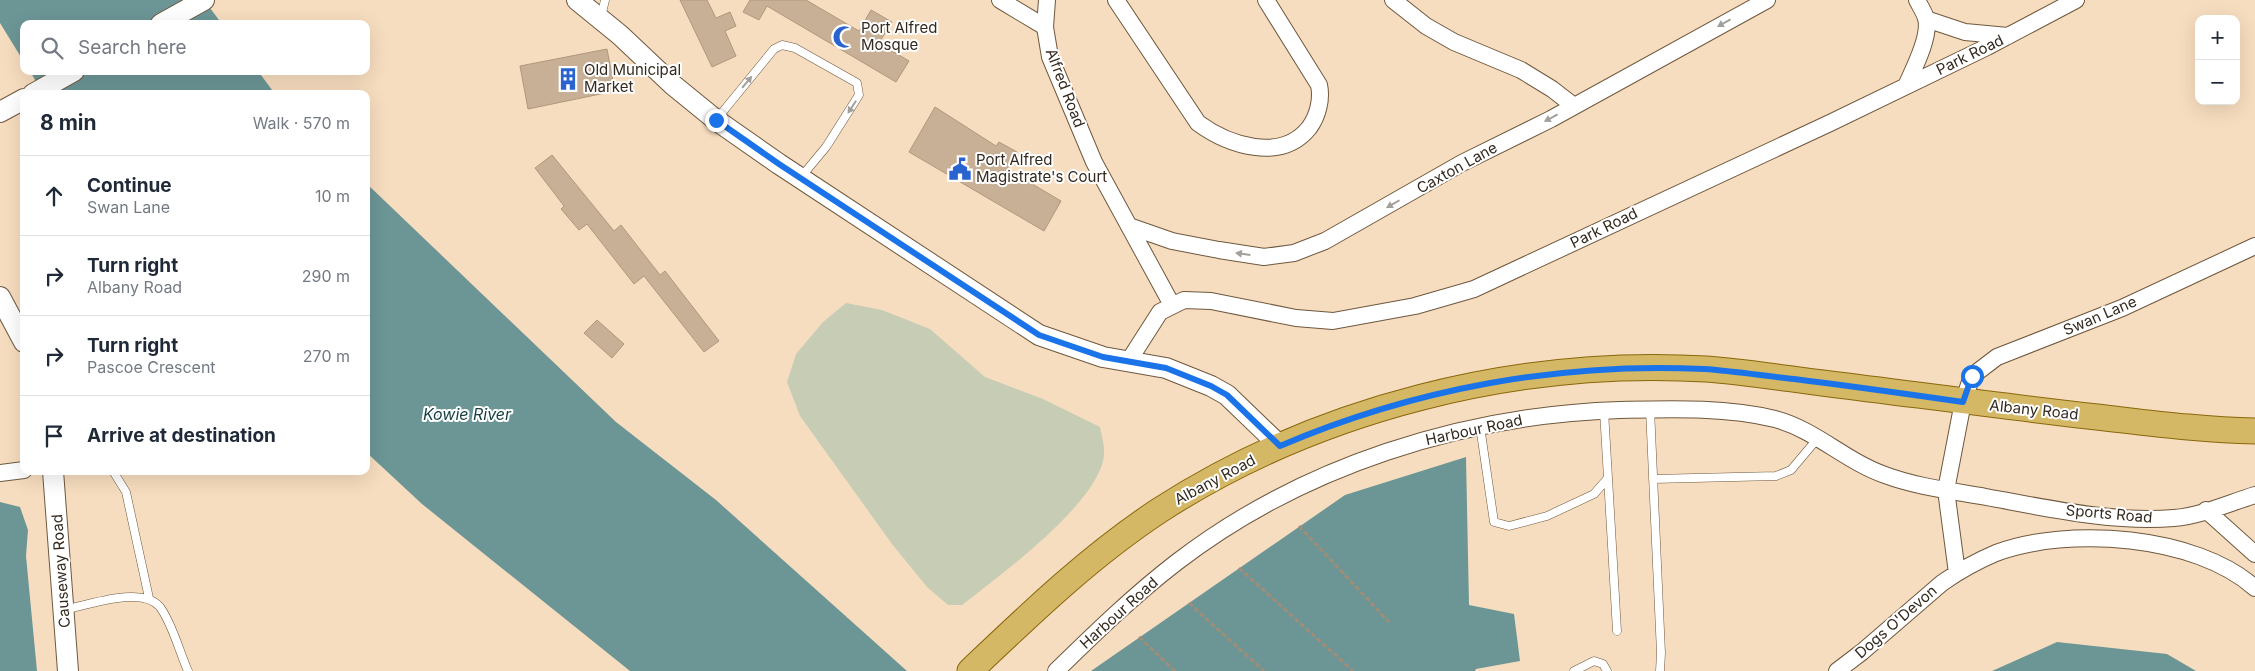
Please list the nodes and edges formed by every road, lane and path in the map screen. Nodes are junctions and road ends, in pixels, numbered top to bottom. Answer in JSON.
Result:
{"nodes":[{"id":1,"x":204,"y":0,"type":"edge"},
{"id":2,"x":577,"y":0,"type":"edge"},
{"id":3,"x":1000,"y":0,"type":"edge"},
{"id":4,"x":1047,"y":0,"type":"edge"},
{"id":5,"x":1116,"y":0,"type":"edge"},
{"id":6,"x":1266,"y":0,"type":"edge"},
{"id":7,"x":1393,"y":0,"type":"edge"},
{"id":8,"x":1767,"y":0,"type":"edge"},
{"id":9,"x":1917,"y":0,"type":"edge"},
{"id":10,"x":2076,"y":0,"type":"edge"},
{"id":11,"x":603,"y":9,"type":"edge"},
{"id":12,"x":1926,"y":18,"type":"junction"},
{"id":13,"x":168,"y":20,"type":"edge"},
{"id":14,"x":1045,"y":26,"type":"junction"},
{"id":15,"x":2008,"y":36,"type":"junction"},
{"id":16,"x":67,"y":75,"type":"edge"},
{"id":17,"x":1906,"y":86,"type":"junction"},
{"id":18,"x":40,"y":90,"type":"edge"},
{"id":19,"x":20,"y":101,"type":"edge"},
{"id":20,"x":1574,"y":106,"type":"junction"},
{"id":21,"x":0,"y":112,"type":"edge"},
{"id":22,"x":716,"y":120,"type":"junction"},
{"id":23,"x":800,"y":178,"type":"junction"},
{"id":24,"x":1129,"y":226,"type":"junction"},
{"id":25,"x":2255,"y":246,"type":"edge"},
{"id":26,"x":0,"y":297,"type":"edge"},
{"id":27,"x":1172,"y":305,"type":"junction"},
{"id":28,"x":20,"y":334,"type":"edge"},
{"id":29,"x":1128,"y":362,"type":"junction"},
{"id":30,"x":1963,"y":402,"type":"junction"},
{"id":31,"x":1650,"y":409,"type":"junction"},
{"id":32,"x":1604,"y":411,"type":"junction"},
{"id":33,"x":1480,"y":426,"type":"junction"},
{"id":34,"x":2255,"y":431,"type":"edge"},
{"id":35,"x":1818,"y":438,"type":"junction"},
{"id":36,"x":1280,"y":446,"type":"junction"},
{"id":37,"x":20,"y":470,"type":"edge"},
{"id":38,"x":0,"y":472,"type":"edge"},
{"id":39,"x":54,"y":475,"type":"edge"},
{"id":40,"x":115,"y":475,"type":"edge"},
{"id":41,"x":1608,"y":478,"type":"junction"},
{"id":42,"x":1653,"y":480,"type":"junction"},
{"id":43,"x":1946,"y":490,"type":"junction"},
{"id":44,"x":2255,"y":495,"type":"edge"},
{"id":45,"x":2206,"y":510,"type":"junction"},
{"id":46,"x":1299,"y":526,"type":"dead end"},
{"id":47,"x":2255,"y":554,"type":"edge"},
{"id":48,"x":1239,"y":568,"type":"dead end"},
{"id":49,"x":1956,"y":573,"type":"junction"},
{"id":50,"x":2255,"y":588,"type":"edge"},
{"id":51,"x":149,"y":598,"type":"junction"},
{"id":52,"x":1189,"y":603,"type":"dead end"},
{"id":53,"x":64,"y":610,"type":"junction"},
{"id":54,"x":1389,"y":622,"type":"dead end"},
{"id":55,"x":1617,"y":632,"type":"dead end"},
{"id":56,"x":1139,"y":637,"type":"dead end"},
{"id":57,"x":68,"y":671,"type":"edge"},
{"id":58,"x":188,"y":671,"type":"edge"},
{"id":59,"x":970,"y":671,"type":"edge"},
{"id":60,"x":1056,"y":671,"type":"edge"},
{"id":61,"x":1175,"y":671,"type":"edge"},
{"id":62,"x":1264,"y":671,"type":"edge"},
{"id":63,"x":1353,"y":671,"type":"edge"},
{"id":64,"x":1574,"y":671,"type":"edge"},
{"id":65,"x":1607,"y":671,"type":"edge"},
{"id":66,"x":1660,"y":671,"type":"edge"},
{"id":67,"x":1837,"y":671,"type":"edge"}],
"edges":[{"from":1,"to":13,"type":"street"},
{"from":2,"to":11,"type":"street"},
{"from":3,"to":14,"type":"street"},
{"from":4,"to":14,"type":"street","name":"Alfred Road"},
{"from":5,"to":6,"type":"street"},
{"from":7,"to":20,"type":"street"},
{"from":8,"to":20,"type":"street","name":"Caxton Lane","one_way":true},
{"from":9,"to":12,"type":"street"},
{"from":10,"to":15,"type":"street","name":"Park Road"},
{"from":11,"to":22,"type":"street"},
{"from":12,"to":15,"type":"street"},
{"from":12,"to":17,"type":"street"},
{"from":14,"to":24,"type":"street","name":"Alfred Road"},
{"from":15,"to":17,"type":"street","name":"Park Road"},
{"from":16,"to":18,"type":"street"},
{"from":17,"to":27,"type":"street","name":"Park Road"},
{"from":19,"to":21,"type":"street"},
{"from":20,"to":24,"type":"street","name":"Caxton Lane","one_way":true},
{"from":22,"to":23,"type":"street"},
{"from":22,"to":23,"type":"lane","one_way":true},
{"from":23,"to":29,"type":"street"},
{"from":24,"to":27,"type":"street","name":"Alfred Road"},
{"from":25,"to":30,"type":"street","name":"Swan Lane"},
{"from":26,"to":28,"type":"street"},
{"from":27,"to":29,"type":"street","name":"Park Road"},
{"from":29,"to":36,"type":"street"},
{"from":30,"to":34,"type":"main road","name":"Albany Road"},
{"from":30,"to":36,"type":"main road","name":"Albany Road"},
{"from":30,"to":43,"type":"street","name":"Swan Lane"},
{"from":31,"to":32,"type":"street","name":"Harbour Road"},
{"from":31,"to":35,"type":"street","name":"Harbour Road"},
{"from":31,"to":42,"type":"lane"},
{"from":32,"to":33,"type":"street","name":"Harbour Road"},
{"from":32,"to":41,"type":"lane"},
{"from":33,"to":41,"type":"lane"},
{"from":33,"to":60,"type":"street","name":"Harbour Road"},
{"from":35,"to":42,"type":"lane"},
{"from":35,"to":43,"type":"street","name":"Harbour Road"},
{"from":36,"to":59,"type":"main road","name":"Albany Road"},
{"from":37,"to":38,"type":"street"},
{"from":39,"to":53,"type":"street","name":"Causeway Road"},
{"from":40,"to":51,"type":"lane"},
{"from":41,"to":55,"type":"lane"},
{"from":42,"to":66,"type":"lane"},
{"from":43,"to":45,"type":"street","name":"Sports Road"},
{"from":43,"to":49,"type":"street","name":"Swan Lane"},
{"from":44,"to":45,"type":"street","name":"Sports Road"},
{"from":45,"to":47,"type":"street"},
{"from":46,"to":54,"type":"path"},
{"from":48,"to":63,"type":"path"},
{"from":49,"to":50,"type":"street","name":"Dogs O'Devon"},
{"from":49,"to":67,"type":"street","name":"Dogs O'Devon"},
{"from":51,"to":53,"type":"lane"},
{"from":51,"to":58,"type":"lane"},
{"from":52,"to":62,"type":"path"},
{"from":53,"to":57,"type":"street","name":"Causeway Road"},
{"from":56,"to":61,"type":"path"},
{"from":64,"to":65,"type":"lane"}]}
